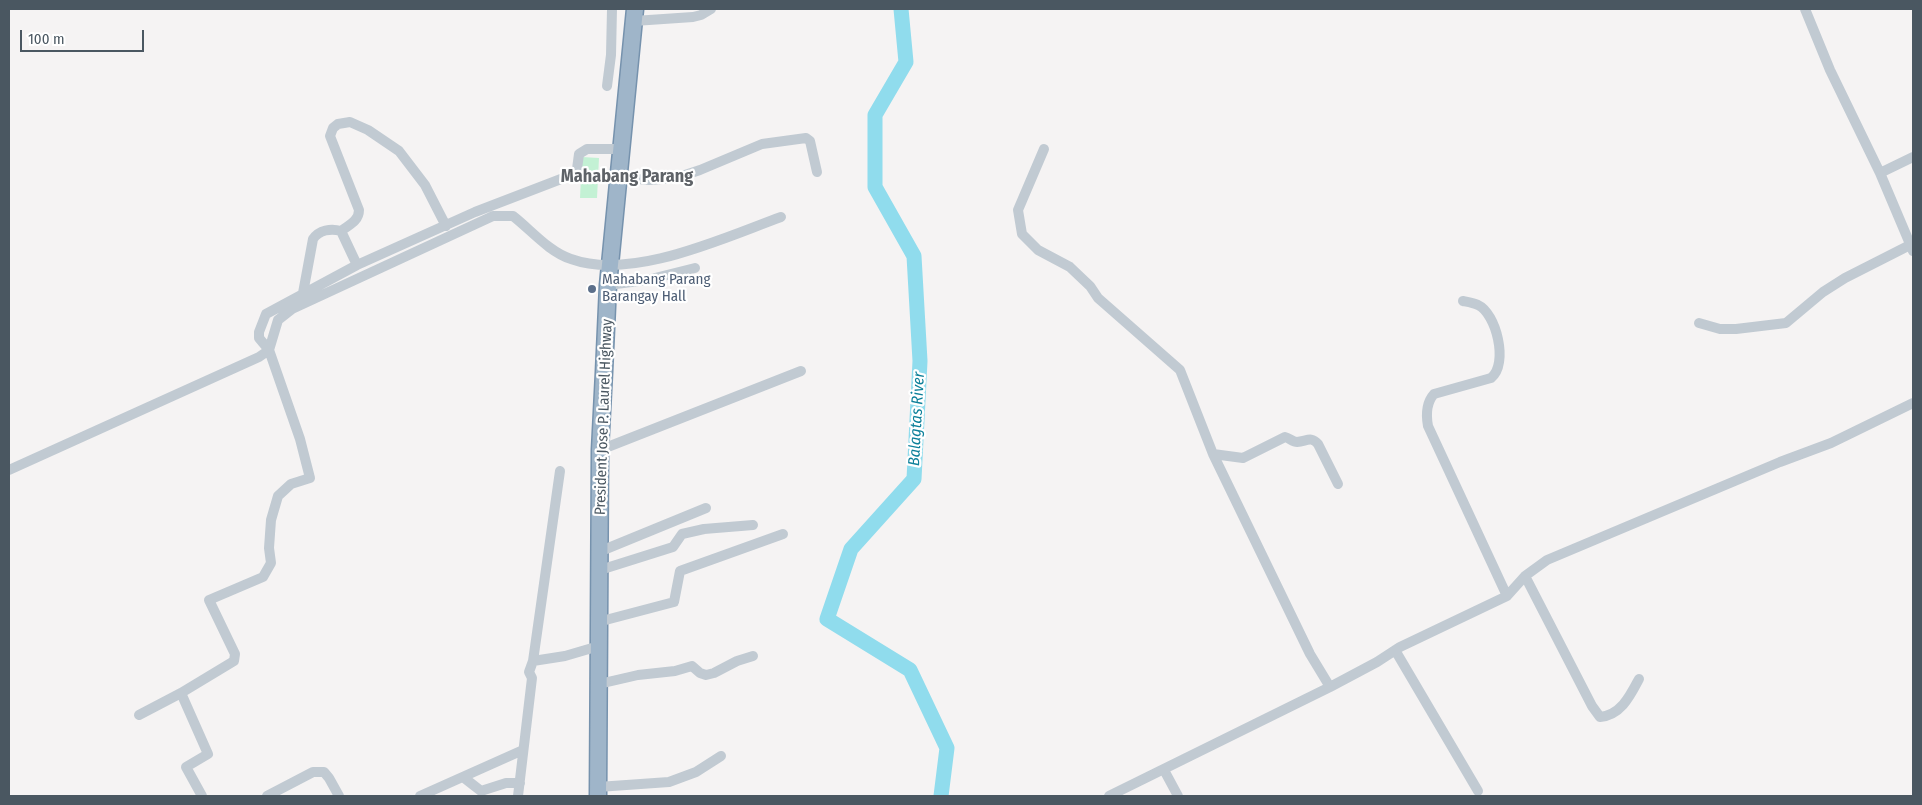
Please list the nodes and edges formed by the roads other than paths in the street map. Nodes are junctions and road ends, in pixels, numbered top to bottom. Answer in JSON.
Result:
{"nodes":[{"id":1,"x":612,"y":9,"type":"edge"},
{"id":2,"x":711,"y":9,"type":"edge"},
{"id":3,"x":1805,"y":9,"type":"edge"},
{"id":4,"x":634,"y":15,"type":"edge"},
{"id":5,"x":607,"y":86,"type":"dead end"},
{"id":6,"x":621,"y":149,"type":"junction"},
{"id":7,"x":1044,"y":149,"type":"dead end"},
{"id":8,"x":1913,"y":157,"type":"edge"},
{"id":9,"x":817,"y":172,"type":"dead end"},
{"id":10,"x":1880,"y":173,"type":"junction"},
{"id":11,"x":618,"y":177,"type":"junction"},
{"id":12,"x":781,"y":217,"type":"dead end"},
{"id":13,"x":446,"y":226,"type":"junction"},
{"id":14,"x":341,"y":231,"type":"junction"},
{"id":15,"x":1911,"y":248,"type":"edge"},
{"id":16,"x":610,"y":264,"type":"junction"},
{"id":17,"x":357,"y":265,"type":"junction"},
{"id":18,"x":694,"y":268,"type":"dead end"},
{"id":19,"x":608,"y":285,"type":"junction"},
{"id":20,"x":303,"y":293,"type":"junction"},
{"id":21,"x":1463,"y":301,"type":"dead end"},
{"id":22,"x":1698,"y":323,"type":"dead end"},
{"id":23,"x":269,"y":350,"type":"junction"},
{"id":24,"x":801,"y":371,"type":"dead end"},
{"id":25,"x":1913,"y":403,"type":"edge"},
{"id":26,"x":600,"y":450,"type":"junction"},
{"id":27,"x":1213,"y":454,"type":"junction"},
{"id":28,"x":9,"y":470,"type":"edge"},
{"id":29,"x":560,"y":471,"type":"dead end"},
{"id":30,"x":1338,"y":484,"type":"dead end"},
{"id":31,"x":706,"y":508,"type":"dead end"},
{"id":32,"x":753,"y":526,"type":"dead end"},
{"id":33,"x":783,"y":534,"type":"dead end"},
{"id":34,"x":601,"y":551,"type":"junction"},
{"id":35,"x":600,"y":570,"type":"junction"},
{"id":36,"x":1525,"y":576,"type":"junction"},
{"id":37,"x":1507,"y":596,"type":"junction"},
{"id":38,"x":598,"y":622,"type":"junction"},
{"id":39,"x":599,"y":646,"type":"junction"},
{"id":40,"x":1395,"y":650,"type":"junction"},
{"id":41,"x":753,"y":656,"type":"dead end"},
{"id":42,"x":533,"y":661,"type":"junction"},
{"id":43,"x":1639,"y":680,"type":"dead end"},
{"id":44,"x":598,"y":684,"type":"junction"},
{"id":45,"x":1330,"y":687,"type":"junction"},
{"id":46,"x":181,"y":693,"type":"junction"},
{"id":47,"x":139,"y":715,"type":"dead end"},
{"id":48,"x":524,"y":750,"type":"junction"},
{"id":49,"x":721,"y":756,"type":"dead end"},
{"id":50,"x":1164,"y":770,"type":"junction"},
{"id":51,"x":462,"y":777,"type":"junction"},
{"id":52,"x":520,"y":783,"type":"junction"},
{"id":53,"x":1478,"y":791,"type":"dead end"},
{"id":54,"x":598,"y":792,"type":"edge"},
{"id":55,"x":202,"y":796,"type":"edge"},
{"id":56,"x":267,"y":796,"type":"edge"},
{"id":57,"x":339,"y":796,"type":"edge"},
{"id":58,"x":420,"y":796,"type":"edge"},
{"id":59,"x":518,"y":796,"type":"edge"},
{"id":60,"x":1109,"y":796,"type":"edge"},
{"id":61,"x":1178,"y":796,"type":"edge"}],
"edges":[{"from":1,"to":5,"type":"street"},
{"from":2,"to":4,"type":"street"},
{"from":3,"to":10,"type":"street"},
{"from":4,"to":6,"type":"highway","name":"President Jose P. Laurel Highway"},
{"from":6,"to":11,"type":"highway","name":"President Jose P. Laurel Highway"},
{"from":6,"to":13,"type":"street"},
{"from":7,"to":27,"type":"street"},
{"from":8,"to":10,"type":"street"},
{"from":9,"to":11,"type":"street"},
{"from":10,"to":15,"type":"street"},
{"from":11,"to":16,"type":"highway","name":"President Jose P. Laurel Highway"},
{"from":12,"to":16,"type":"street"},
{"from":13,"to":14,"type":"street"},
{"from":13,"to":17,"type":"street"},
{"from":14,"to":17,"type":"street"},
{"from":14,"to":20,"type":"street"},
{"from":15,"to":22,"type":"street"},
{"from":16,"to":19,"type":"highway","name":"President Jose P. Laurel Highway"},
{"from":16,"to":23,"type":"street"},
{"from":17,"to":20,"type":"street"},
{"from":18,"to":19,"type":"street"},
{"from":19,"to":26,"type":"highway","name":"President Jose P. Laurel Highway"},
{"from":20,"to":23,"type":"street"},
{"from":21,"to":37,"type":"street"},
{"from":23,"to":28,"type":"street"},
{"from":23,"to":46,"type":"street"},
{"from":24,"to":26,"type":"street"},
{"from":25,"to":36,"type":"street"},
{"from":26,"to":34,"type":"highway","name":"President Jose P. Laurel Highway"},
{"from":27,"to":30,"type":"street"},
{"from":27,"to":45,"type":"street"},
{"from":29,"to":42,"type":"street"},
{"from":31,"to":34,"type":"street"},
{"from":32,"to":35,"type":"street"},
{"from":33,"to":38,"type":"street"},
{"from":34,"to":35,"type":"highway","name":"President Jose P. Laurel Highway"},
{"from":35,"to":38,"type":"highway","name":"President Jose P. Laurel Highway"},
{"from":36,"to":37,"type":"street"},
{"from":36,"to":43,"type":"street"},
{"from":37,"to":40,"type":"street"},
{"from":38,"to":39,"type":"highway","name":"President Jose P. Laurel Highway"},
{"from":39,"to":42,"type":"street"},
{"from":39,"to":44,"type":"highway","name":"President Jose P. Laurel Highway"},
{"from":40,"to":45,"type":"street"},
{"from":40,"to":53,"type":"street"},
{"from":41,"to":44,"type":"street"},
{"from":42,"to":48,"type":"street"},
{"from":44,"to":54,"type":"highway","name":"President Jose P. Laurel Highway"},
{"from":45,"to":50,"type":"street"},
{"from":46,"to":47,"type":"street"},
{"from":46,"to":55,"type":"street"},
{"from":48,"to":51,"type":"street"},
{"from":48,"to":52,"type":"street"},
{"from":49,"to":54,"type":"street"},
{"from":50,"to":60,"type":"street"},
{"from":50,"to":61,"type":"street"},
{"from":51,"to":52,"type":"street"},
{"from":51,"to":58,"type":"street"},
{"from":52,"to":59,"type":"street"},
{"from":56,"to":57,"type":"street"}]}
